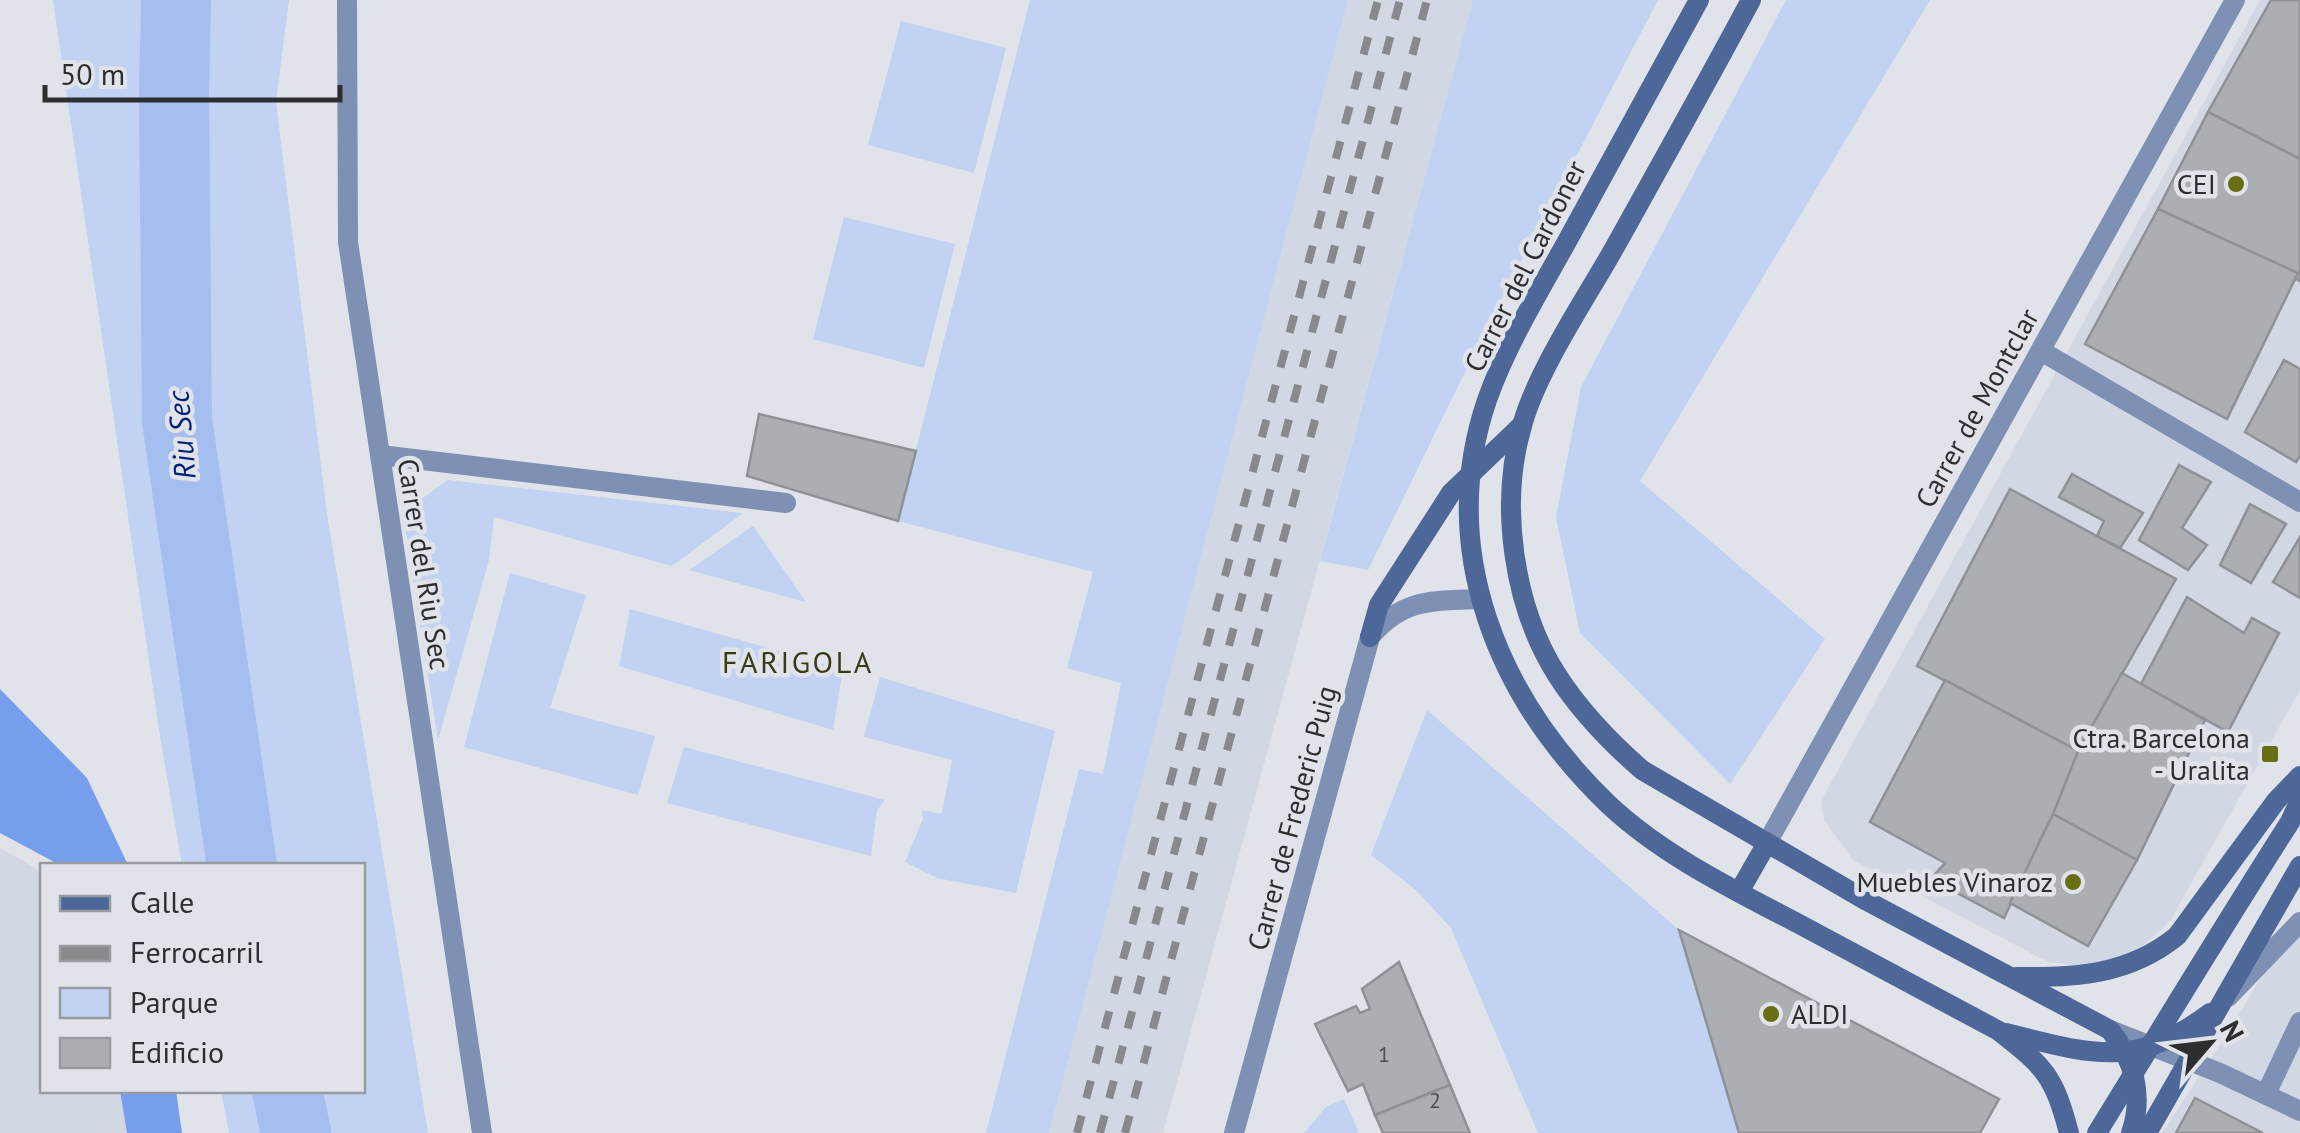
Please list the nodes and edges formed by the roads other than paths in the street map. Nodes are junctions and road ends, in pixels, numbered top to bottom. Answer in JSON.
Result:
{"nodes":[{"id":1,"x":346,"y":0,"type":"edge"},
{"id":2,"x":1699,"y":0,"type":"edge"},
{"id":3,"x":1751,"y":0,"type":"edge"},
{"id":4,"x":2235,"y":0,"type":"edge"},
{"id":5,"x":2040,"y":351,"type":"junction"},
{"id":6,"x":1522,"y":425,"type":"junction"},
{"id":7,"x":380,"y":455,"type":"junction"},
{"id":8,"x":1470,"y":471,"type":"junction"},
{"id":9,"x":786,"y":502,"type":"dead end"},
{"id":10,"x":2300,"y":502,"type":"edge"},
{"id":11,"x":1480,"y":599,"type":"junction"},
{"id":12,"x":1370,"y":637,"type":"junction"},
{"id":13,"x":2300,"y":776,"type":"edge"},
{"id":14,"x":2300,"y":800,"type":"edge"},
{"id":15,"x":1767,"y":843,"type":"junction"},
{"id":16,"x":2300,"y":866,"type":"edge"},
{"id":17,"x":1739,"y":892,"type":"junction"},
{"id":18,"x":2300,"y":922,"type":"edge"},
{"id":19,"x":2013,"y":977,"type":"junction"},
{"id":20,"x":2216,"y":1008,"type":"junction"},
{"id":21,"x":2300,"y":1022,"type":"edge"},
{"id":22,"x":2110,"y":1030,"type":"junction"},
{"id":23,"x":1999,"y":1032,"type":"junction"},
{"id":24,"x":2151,"y":1048,"type":"junction"},
{"id":25,"x":2126,"y":1052,"type":"junction"},
{"id":26,"x":2188,"y":1062,"type":"junction"},
{"id":27,"x":2134,"y":1073,"type":"junction"},
{"id":28,"x":2266,"y":1094,"type":"junction"},
{"id":29,"x":2300,"y":1111,"type":"edge"},
{"id":30,"x":482,"y":1133,"type":"edge"},
{"id":31,"x":1234,"y":1133,"type":"edge"},
{"id":32,"x":2069,"y":1133,"type":"edge"},
{"id":33,"x":2097,"y":1133,"type":"edge"},
{"id":34,"x":2131,"y":1133,"type":"edge"},
{"id":35,"x":2148,"y":1133,"type":"edge"}],
"edges":[{"from":1,"to":7,"type":"street","name":"Carrer del Riu Sec"},
{"from":2,"to":8,"type":"street","name":"Carrer del Cardoner"},
{"from":3,"to":6,"type":"street"},
{"from":4,"to":5,"type":"street","name":"Carrer de Montclar"},
{"from":5,"to":10,"type":"street"},
{"from":5,"to":15,"type":"street","name":"Carrer de Montclar"},
{"from":6,"to":8,"type":"street"},
{"from":6,"to":15,"type":"street"},
{"from":7,"to":9,"type":"street"},
{"from":7,"to":30,"type":"street","name":"Carrer del Riu Sec"},
{"from":8,"to":11,"type":"street","name":"Carrer del Cardoner"},
{"from":8,"to":12,"type":"street"},
{"from":11,"to":12,"type":"street"},
{"from":11,"to":17,"type":"street","name":"Carrer del Cardoner"},
{"from":12,"to":31,"type":"street","name":"Carrer de Frederic Puig"},
{"from":13,"to":19,"type":"street"},
{"from":14,"to":24,"type":"street"},
{"from":15,"to":17,"type":"street"},
{"from":15,"to":19,"type":"street"},
{"from":16,"to":20,"type":"street"},
{"from":17,"to":23,"type":"street","name":"Carrer del Cardoner"},
{"from":18,"to":20,"type":"street"},
{"from":19,"to":22,"type":"street"},
{"from":20,"to":24,"type":"street"},
{"from":20,"to":26,"type":"street"},
{"from":21,"to":28,"type":"street"},
{"from":22,"to":24,"type":"street"},
{"from":22,"to":25,"type":"street"},
{"from":23,"to":25,"type":"street","name":"Carrer del Cardoner"},
{"from":23,"to":32,"type":"street","name":"Carrer del Cardoner"},
{"from":24,"to":25,"type":"street","name":"Carrer del Cardoner"},
{"from":24,"to":26,"type":"street"},
{"from":24,"to":27,"type":"street"},
{"from":25,"to":27,"type":"street"},
{"from":26,"to":28,"type":"street"},
{"from":26,"to":35,"type":"street"},
{"from":27,"to":33,"type":"street"},
{"from":27,"to":34,"type":"street"},
{"from":28,"to":29,"type":"street"}]}
